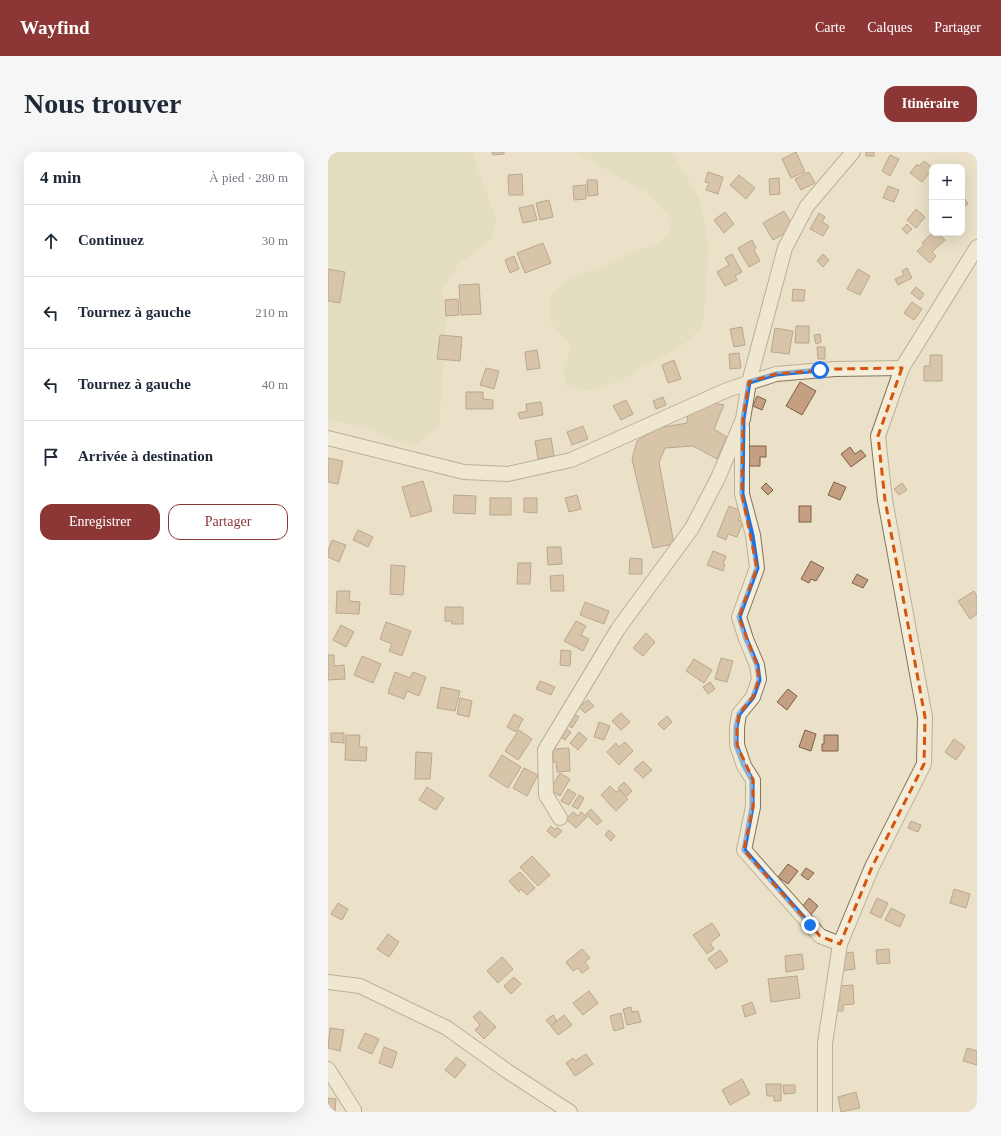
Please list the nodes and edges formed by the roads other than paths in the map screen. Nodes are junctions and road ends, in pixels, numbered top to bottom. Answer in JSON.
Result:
{"nodes":[{"id":1,"x":853,"y":152,"type":"edge"},
{"id":2,"x":977,"y":247,"type":"edge"},
{"id":3,"x":902,"y":368,"type":"junction"},
{"id":4,"x":749,"y":382,"type":"junction"},
{"id":5,"x":743,"y":419,"type":"junction"},
{"id":6,"x":328,"y":438,"type":"edge"},
{"id":7,"x":560,"y":818,"type":"dead end"},
{"id":8,"x":840,"y":944,"type":"junction"},
{"id":9,"x":328,"y":982,"type":"edge"},
{"id":10,"x":328,"y":1069,"type":"edge"},
{"id":11,"x":354,"y":1112,"type":"edge"},
{"id":12,"x":570,"y":1112,"type":"edge"},
{"id":13,"x":824,"y":1112,"type":"edge"}],
"edges":[{"from":1,"to":4,"type":"street"},
{"from":2,"to":3,"type":"street"},
{"from":3,"to":4,"type":"street"},
{"from":3,"to":8,"type":"street"},
{"from":4,"to":5,"type":"street"},
{"from":4,"to":6,"type":"street"},
{"from":5,"to":7,"type":"street"},
{"from":5,"to":8,"type":"street"},
{"from":8,"to":13,"type":"street"},
{"from":9,"to":12,"type":"street"},
{"from":10,"to":11,"type":"street"}]}
